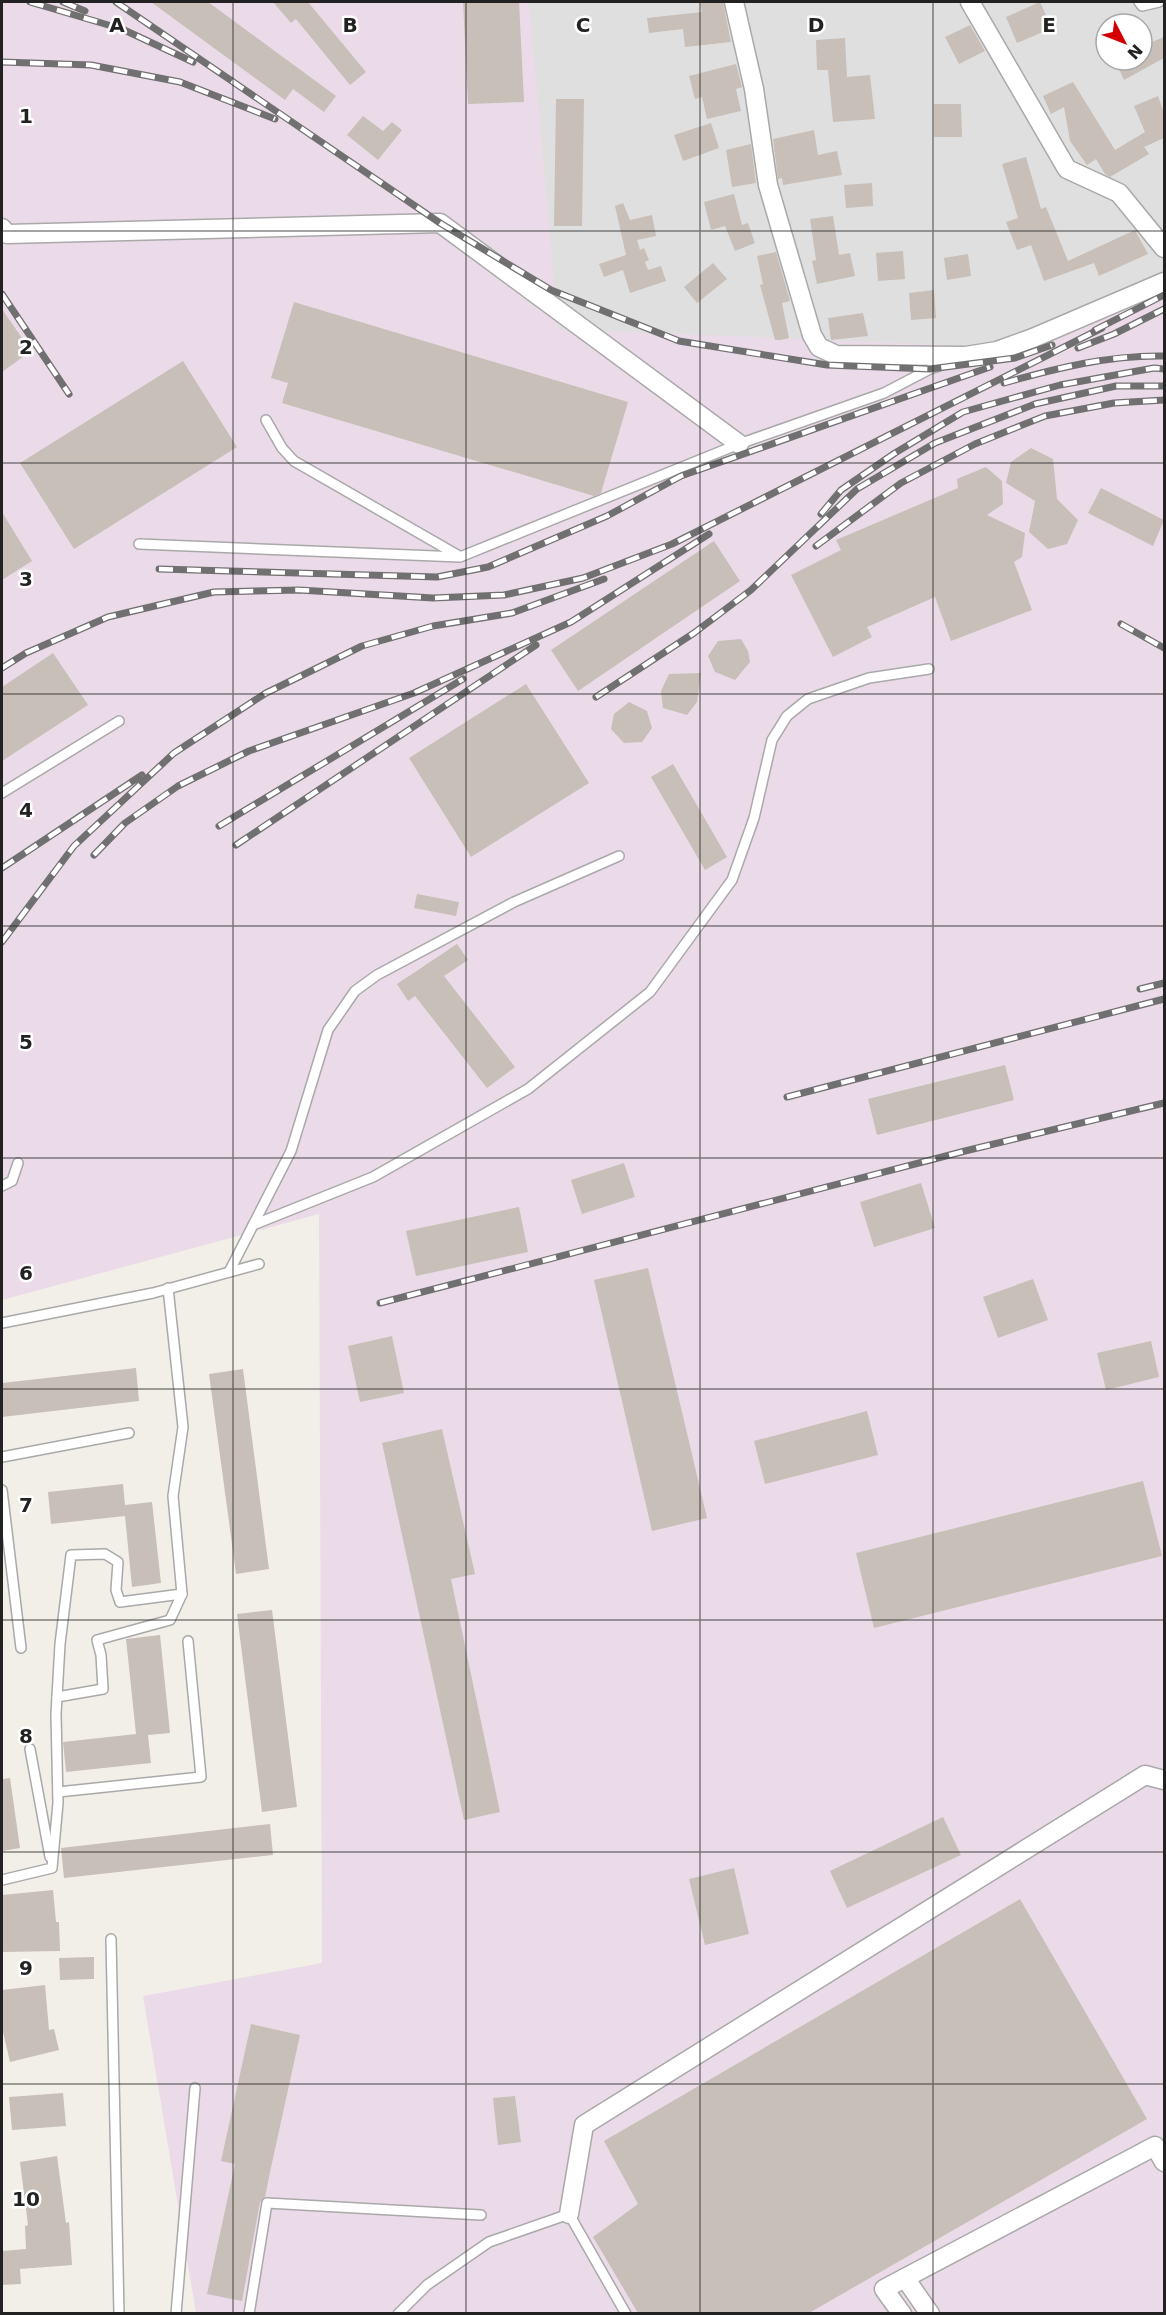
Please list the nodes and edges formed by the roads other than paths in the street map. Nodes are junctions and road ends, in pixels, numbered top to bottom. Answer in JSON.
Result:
{"nodes":[{"id":1,"x":734,"y":2,"type":"edge"},
{"id":2,"x":969,"y":2,"type":"edge"},
{"id":3,"x":1139,"y":2,"type":"edge"},
{"id":4,"x":1159,"y":2,"type":"edge"},
{"id":5,"x":2,"y":228,"type":"edge"},
{"id":6,"x":1164,"y":248,"type":"edge"},
{"id":7,"x":1164,"y":282,"type":"edge"},
{"id":8,"x":966,"y":356,"type":"junction"},
{"id":9,"x":266,"y":420,"type":"dead end"},
{"id":10,"x":740,"y":444,"type":"junction"},
{"id":11,"x":139,"y":544,"type":"dead end"},
{"id":12,"x":460,"y":557,"type":"junction"},
{"id":13,"x":929,"y":669,"type":"dead end"},
{"id":14,"x":119,"y":721,"type":"dead end"},
{"id":15,"x":2,"y":793,"type":"edge"},
{"id":16,"x":619,"y":856,"type":"dead end"},
{"id":17,"x":18,"y":1163,"type":"dead end"},
{"id":18,"x":2,"y":1186,"type":"edge"},
{"id":19,"x":253,"y":1225,"type":"junction"},
{"id":20,"x":259,"y":1264,"type":"dead end"},
{"id":21,"x":229,"y":1272,"type":"junction"},
{"id":22,"x":168,"y":1288,"type":"junction"},
{"id":23,"x":2,"y":1323,"type":"edge"},
{"id":24,"x":129,"y":1433,"type":"dead end"},
{"id":25,"x":2,"y":1457,"type":"edge"},
{"id":26,"x":2,"y":1490,"type":"edge"},
{"id":27,"x":182,"y":1593,"type":"junction"},
{"id":28,"x":188,"y":1641,"type":"dead end"},
{"id":29,"x":21,"y":1648,"type":"dead end"},
{"id":30,"x":57,"y":1697,"type":"junction"},
{"id":31,"x":30,"y":1749,"type":"dead end"},
{"id":32,"x":1164,"y":1780,"type":"edge"},
{"id":33,"x":58,"y":1792,"type":"junction"},
{"id":34,"x":52,"y":1868,"type":"junction"},
{"id":35,"x":2,"y":1880,"type":"edge"},
{"id":36,"x":111,"y":1939,"type":"dead end"},
{"id":37,"x":195,"y":2088,"type":"dead end"},
{"id":38,"x":1164,"y":2162,"type":"edge"},
{"id":39,"x":569,"y":2214,"type":"junction"},
{"id":40,"x":481,"y":2215,"type":"dead end"},
{"id":41,"x":905,"y":2278,"type":"junction"},
{"id":42,"x":119,"y":2313,"type":"edge"},
{"id":43,"x":176,"y":2313,"type":"edge"},
{"id":44,"x":249,"y":2313,"type":"edge"},
{"id":45,"x":398,"y":2313,"type":"edge"},
{"id":46,"x":626,"y":2313,"type":"edge"},
{"id":47,"x":902,"y":2313,"type":"edge"},
{"id":48,"x":930,"y":2313,"type":"edge"}],
"edges":[{"from":1,"to":8,"type":"street"},
{"from":2,"to":6,"type":"street"},
{"from":3,"to":4,"type":"lane"},
{"from":5,"to":10,"type":"street"},
{"from":7,"to":8,"type":"street"},
{"from":8,"to":10,"type":"lane"},
{"from":9,"to":12,"type":"lane"},
{"from":10,"to":12,"type":"lane"},
{"from":11,"to":12,"type":"lane"},
{"from":13,"to":19,"type":"lane"},
{"from":14,"to":15,"type":"lane"},
{"from":16,"to":19,"type":"lane"},
{"from":17,"to":18,"type":"lane"},
{"from":19,"to":21,"type":"lane"},
{"from":20,"to":21,"type":"lane"},
{"from":21,"to":22,"type":"lane"},
{"from":22,"to":23,"type":"lane"},
{"from":22,"to":27,"type":"lane"},
{"from":24,"to":25,"type":"lane"},
{"from":26,"to":29,"type":"lane"},
{"from":27,"to":30,"type":"lane"},
{"from":27,"to":30,"type":"lane"},
{"from":28,"to":33,"type":"lane"},
{"from":30,"to":33,"type":"lane"},
{"from":31,"to":34,"type":"lane"},
{"from":32,"to":39,"type":"street"},
{"from":33,"to":34,"type":"lane"},
{"from":34,"to":35,"type":"lane"},
{"from":36,"to":42,"type":"lane"},
{"from":37,"to":43,"type":"lane"},
{"from":38,"to":41,"type":"street"},
{"from":39,"to":45,"type":"lane"},
{"from":39,"to":46,"type":"lane"},
{"from":40,"to":44,"type":"lane"},
{"from":41,"to":47,"type":"street"},
{"from":41,"to":48,"type":"street"}]}
